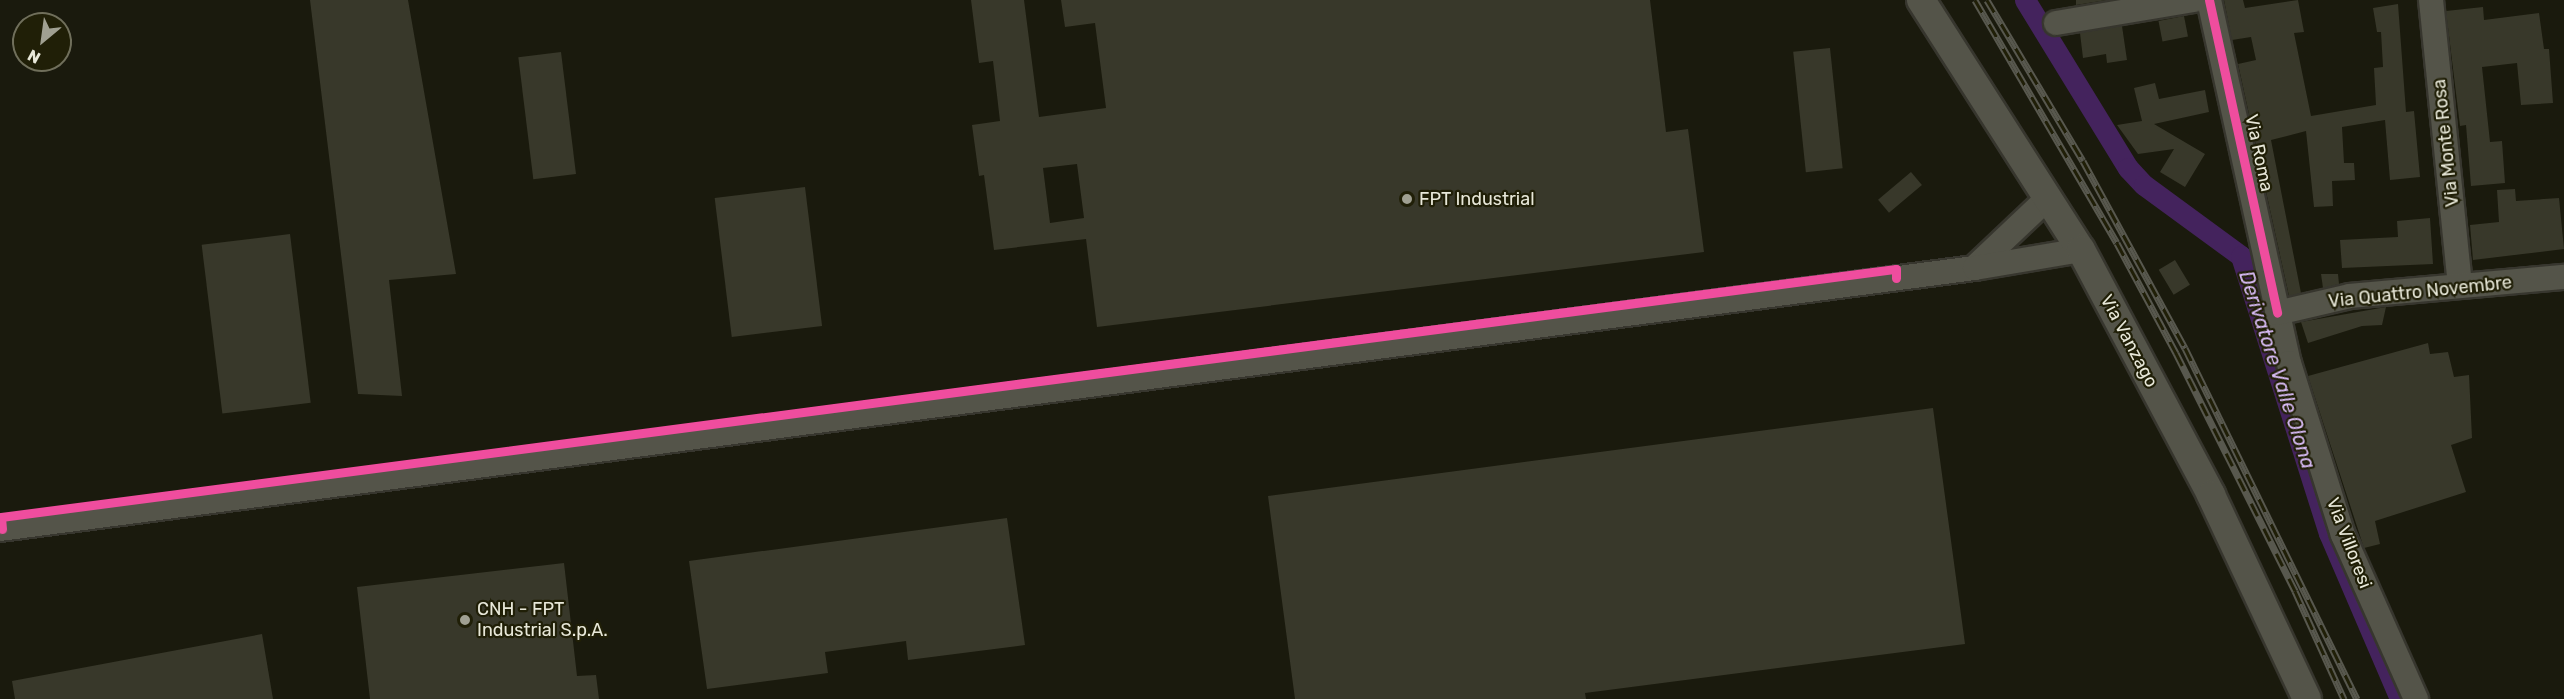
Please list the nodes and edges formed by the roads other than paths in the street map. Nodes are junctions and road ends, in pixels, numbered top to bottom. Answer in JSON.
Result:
{"nodes":[{"id":1,"x":1921,"y":0,"type":"edge"},
{"id":2,"x":2194,"y":0,"type":"edge"},
{"id":3,"x":2209,"y":0,"type":"edge"},
{"id":4,"x":2431,"y":0,"type":"edge"},
{"id":5,"x":2056,"y":23,"type":"dead end"},
{"id":6,"x":2048,"y":198,"type":"junction"},
{"id":7,"x":2081,"y":250,"type":"junction"},
{"id":8,"x":1975,"y":268,"type":"junction"},
{"id":9,"x":2564,"y":277,"type":"edge"},
{"id":10,"x":2460,"y":286,"type":"junction"},
{"id":11,"x":2277,"y":313,"type":"junction"},
{"id":12,"x":0,"y":529,"type":"edge"},
{"id":13,"x":2307,"y":699,"type":"edge"},
{"id":14,"x":2416,"y":699,"type":"edge"}],
"edges":[{"from":1,"to":6,"type":"street","name":"Via Vanzago"},
{"from":2,"to":5,"type":"street"},
{"from":3,"to":11,"type":"street","name":"Via Roma"},
{"from":4,"to":10,"type":"street","name":"Via Monte Rosa"},
{"from":6,"to":7,"type":"street","name":"Via Vanzago"},
{"from":6,"to":8,"type":"street"},
{"from":7,"to":8,"type":"street"},
{"from":7,"to":13,"type":"street","name":"Via Vanzago"},
{"from":8,"to":12,"type":"street"},
{"from":9,"to":10,"type":"street","name":"Via Quattro Novembre"},
{"from":10,"to":11,"type":"street","name":"Via Quattro Novembre"},
{"from":11,"to":14,"type":"street","name":"Via Villoresi"}]}
